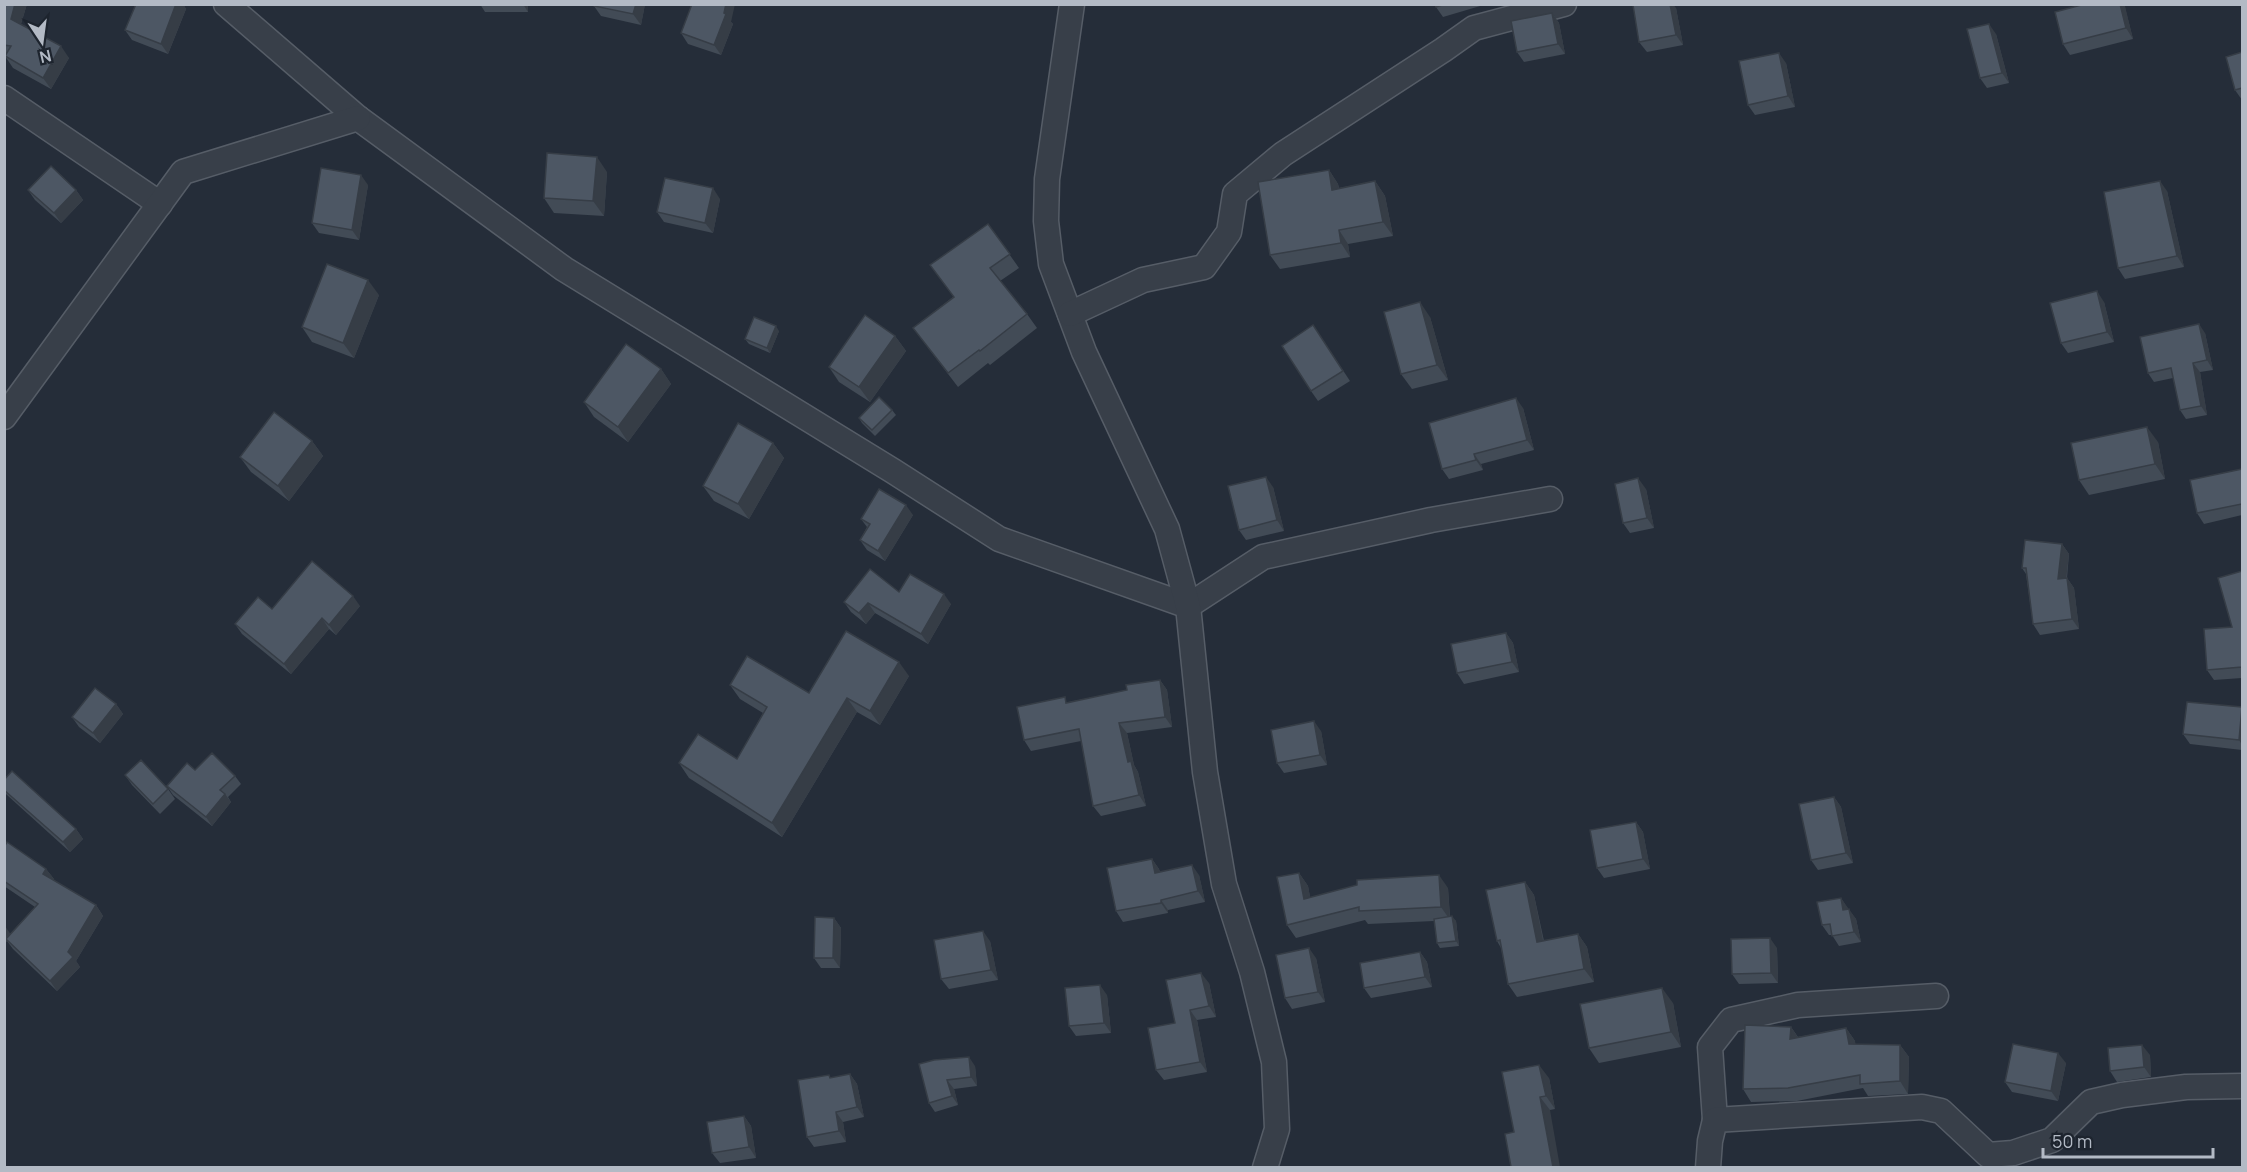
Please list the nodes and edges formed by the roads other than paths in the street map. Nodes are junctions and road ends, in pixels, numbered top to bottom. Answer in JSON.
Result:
{"nodes":[{"id":1,"x":226,"y":4,"type":"edge"},
{"id":2,"x":1072,"y":4,"type":"edge"},
{"id":3,"x":1564,"y":4,"type":"edge"},
{"id":4,"x":4,"y":98,"type":"edge"},
{"id":5,"x":358,"y":118,"type":"junction"},
{"id":6,"x":160,"y":204,"type":"junction"},
{"id":7,"x":1070,"y":314,"type":"junction"},
{"id":8,"x":4,"y":417,"type":"edge"},
{"id":9,"x":1550,"y":499,"type":"dead end"},
{"id":10,"x":1188,"y":606,"type":"junction"},
{"id":11,"x":1936,"y":996,"type":"dead end"},
{"id":12,"x":2242,"y":1086,"type":"edge"},
{"id":13,"x":1714,"y":1120,"type":"junction"},
{"id":14,"x":1265,"y":1167,"type":"edge"},
{"id":15,"x":1708,"y":1167,"type":"edge"}],
"edges":[{"from":1,"to":5,"type":"street"},
{"from":2,"to":7,"type":"street"},
{"from":3,"to":7,"type":"street"},
{"from":4,"to":6,"type":"street"},
{"from":5,"to":6,"type":"street"},
{"from":5,"to":10,"type":"street"},
{"from":6,"to":8,"type":"street"},
{"from":7,"to":10,"type":"street"},
{"from":9,"to":10,"type":"street"},
{"from":10,"to":14,"type":"street"},
{"from":11,"to":13,"type":"street"},
{"from":12,"to":13,"type":"street"},
{"from":13,"to":15,"type":"street"}]}
